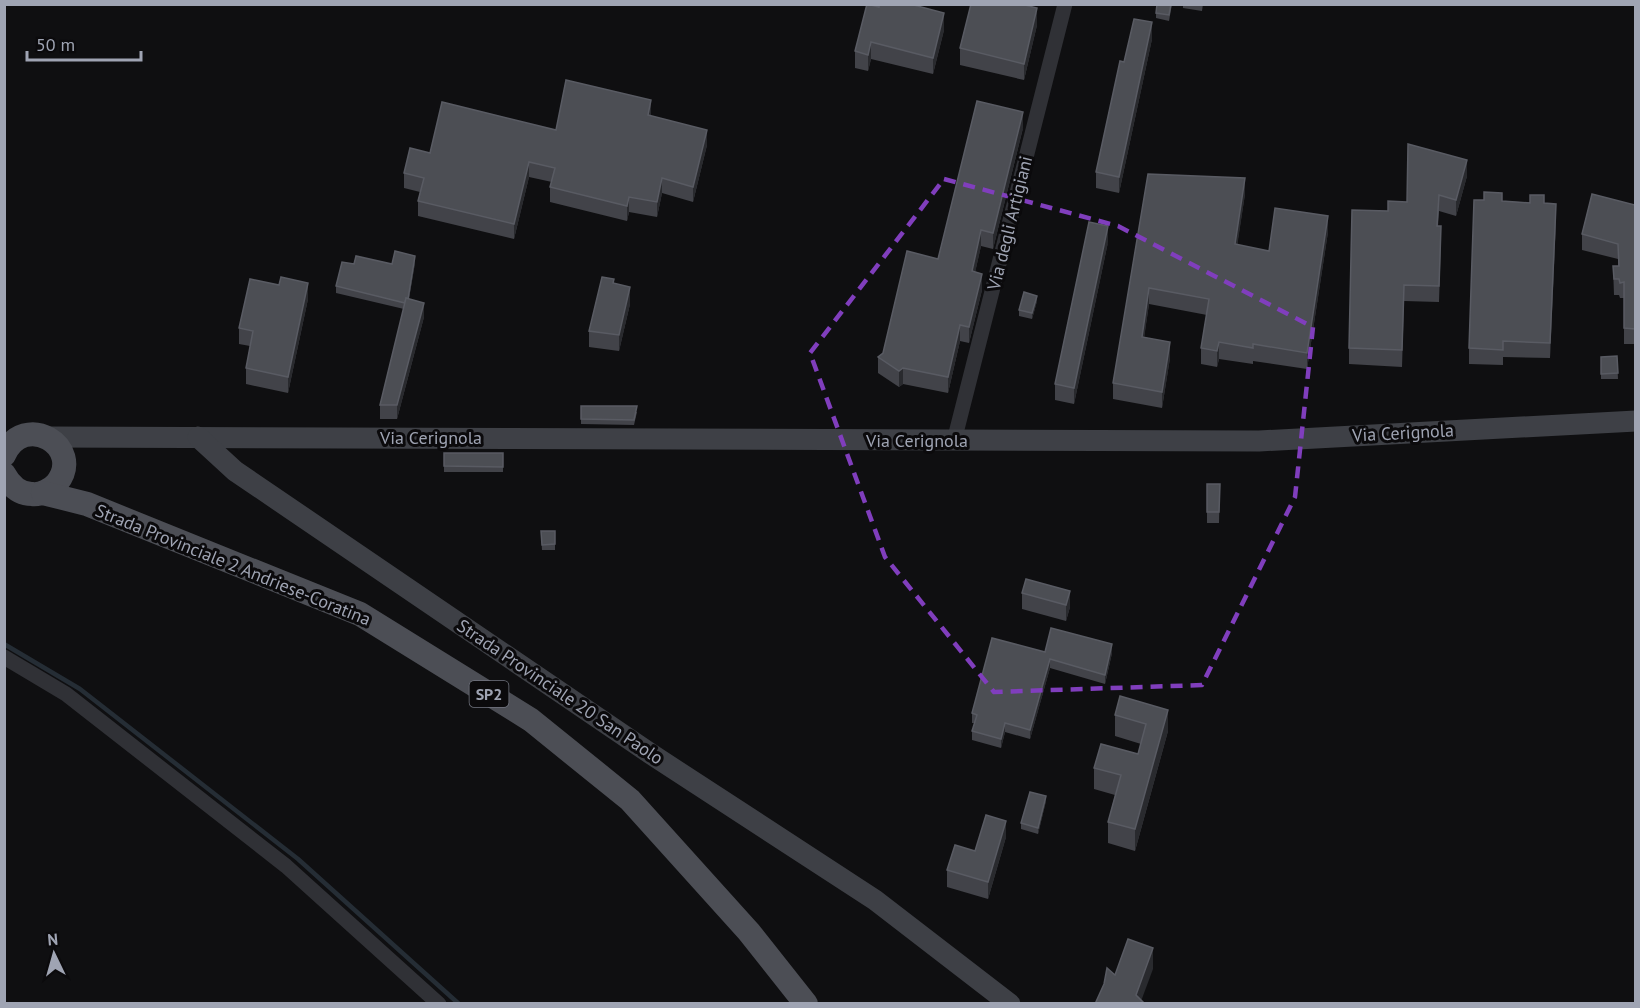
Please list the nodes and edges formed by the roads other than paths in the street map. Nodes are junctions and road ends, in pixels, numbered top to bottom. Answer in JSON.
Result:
{"nodes":[{"id":1,"x":1065,"y":4,"type":"edge"},
{"id":2,"x":1635,"y":421,"type":"edge"},
{"id":3,"x":198,"y":437,"type":"junction"},
{"id":4,"x":48,"y":438,"type":"junction"},
{"id":5,"x":94,"y":438,"type":"junction"},
{"id":6,"x":954,"y":441,"type":"junction"},
{"id":7,"x":6,"y":448,"type":"edge"},
{"id":8,"x":63,"y":467,"type":"junction"},
{"id":9,"x":6,"y":478,"type":"edge"},
{"id":10,"x":43,"y":493,"type":"junction"},
{"id":11,"x":87,"y":504,"type":"junction"},
{"id":12,"x":4,"y":657,"type":"edge"},
{"id":13,"x":439,"y":1004,"type":"edge"},
{"id":14,"x":806,"y":1004,"type":"edge"},
{"id":15,"x":1010,"y":1004,"type":"edge"}],
"edges":[{"from":1,"to":6,"type":"street","name":"Via degli Artigiani"},
{"from":2,"to":6,"type":"street","name":"Via Cerignola"},
{"from":3,"to":5,"type":"street"},
{"from":3,"to":6,"type":"street","name":"Via Cerignola"},
{"from":3,"to":15,"type":"street","name":"Strada Provinciale 20 San Paolo"},
{"from":4,"to":5,"type":"street"},
{"from":4,"to":7,"type":"main road"},
{"from":4,"to":8,"type":"main road","name":"Strada Provinciale 2 Andriese-Coratina"},
{"from":5,"to":8,"type":"street"},
{"from":8,"to":10,"type":"main road"},
{"from":8,"to":11,"type":"main road","name":"Strada Provinciale 2 Andriese-Coratina"},
{"from":9,"to":10,"type":"main road","name":"Strada Provinciale 2 Andriese-Coratina","number":"SP2"},
{"from":10,"to":11,"type":"main road","name":"Strada Provinciale 2 Andriese-Coratina","number":"SP2"},
{"from":11,"to":14,"type":"main road","name":"Strada Provinciale 2 Andriese-Coratina","number":"SP2"},
{"from":12,"to":13,"type":"street"}]}
